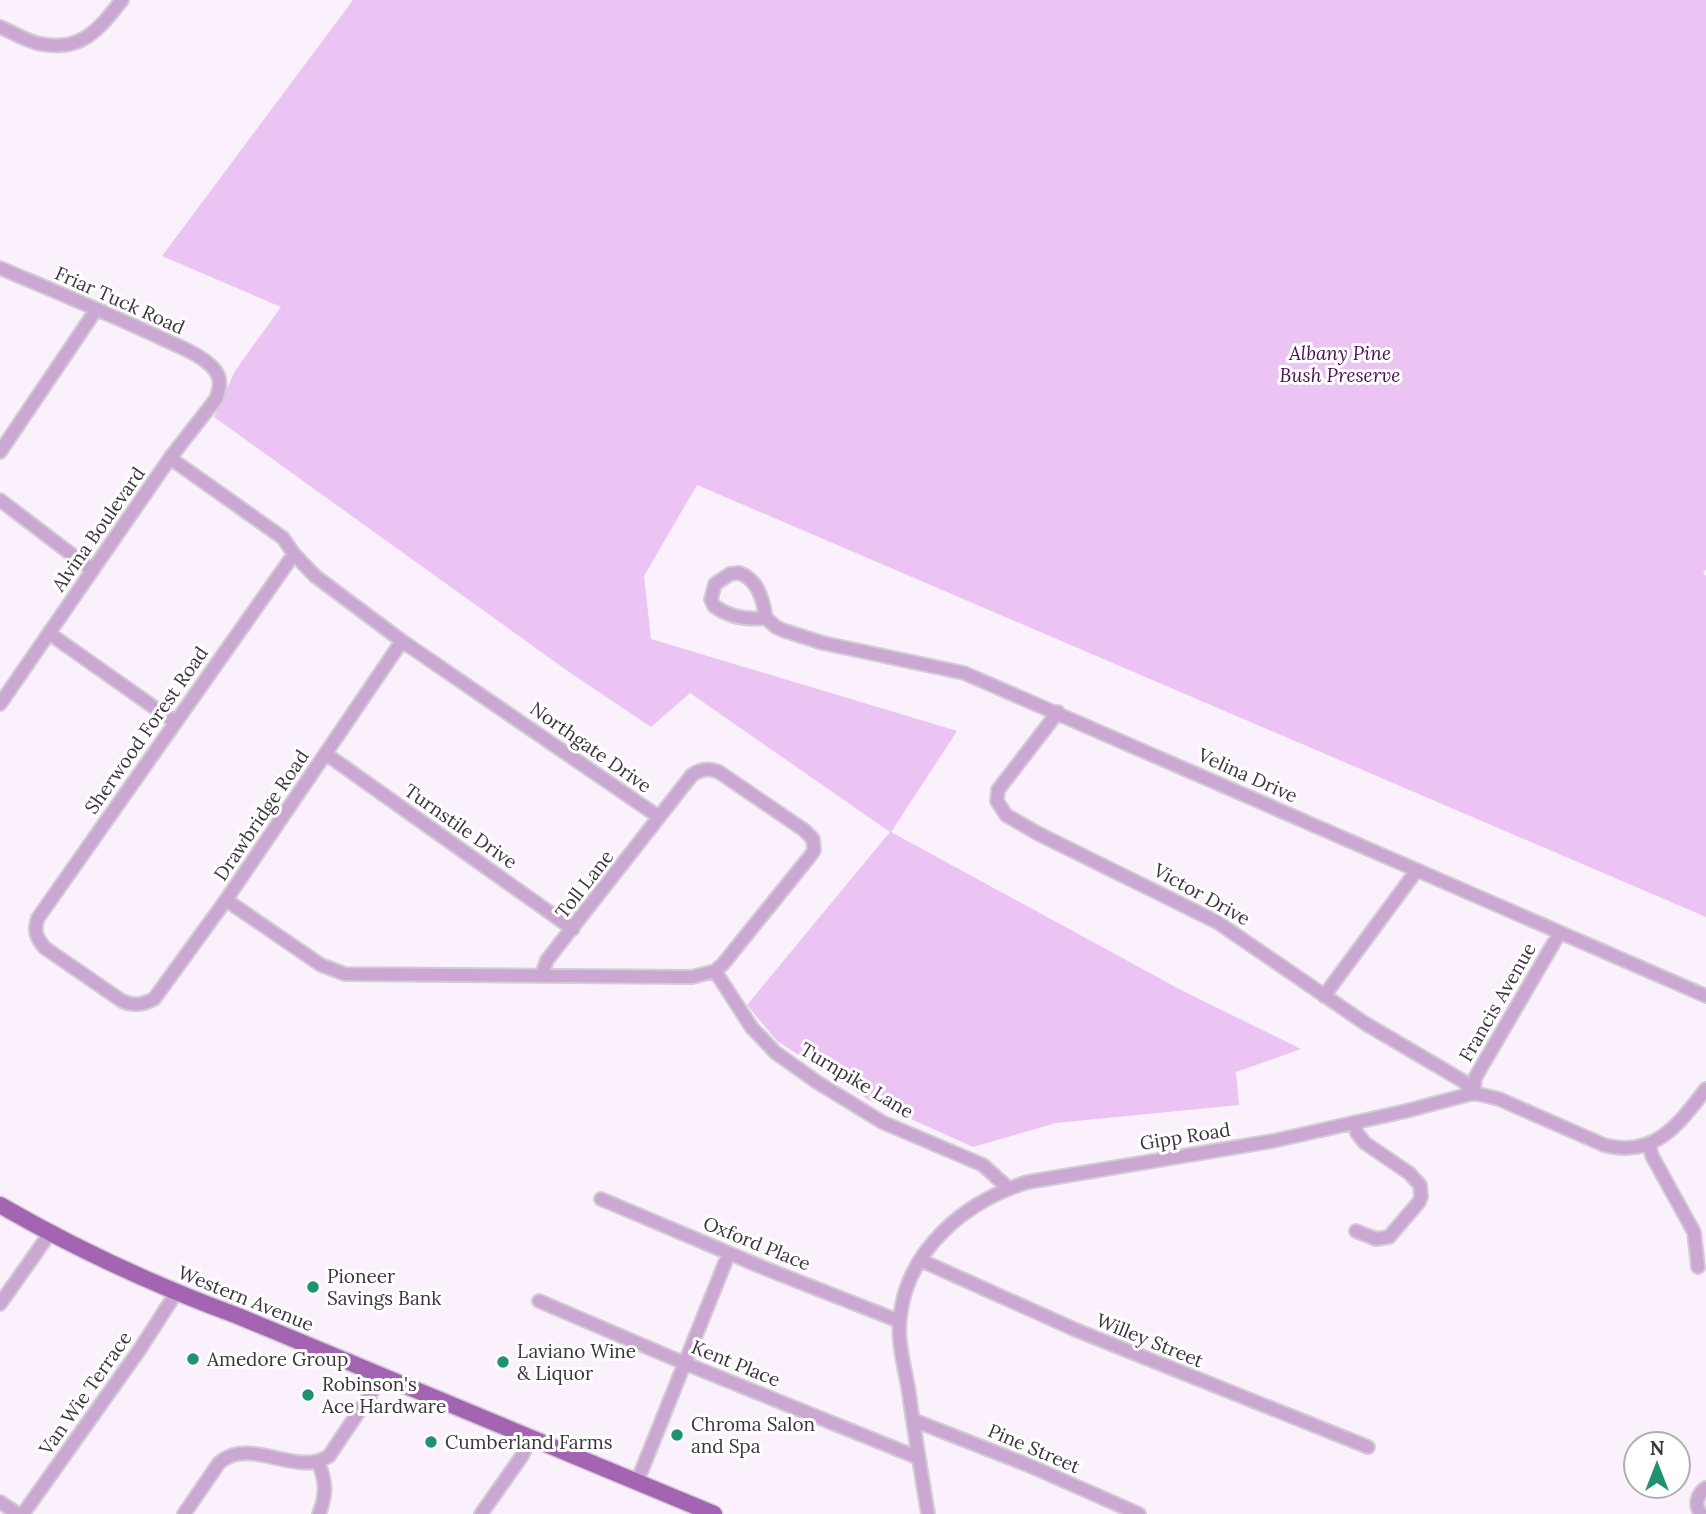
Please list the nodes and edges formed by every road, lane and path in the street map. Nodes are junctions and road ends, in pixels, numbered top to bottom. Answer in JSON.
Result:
{"nodes":[{"id":1,"x":122,"y":0,"type":"edge"},
{"id":2,"x":0,"y":27,"type":"edge"},
{"id":3,"x":0,"y":268,"type":"edge"},
{"id":4,"x":96,"y":310,"type":"junction"},
{"id":5,"x":219,"y":376,"type":"joint"},
{"id":6,"x":0,"y":452,"type":"edge"},
{"id":7,"x":170,"y":458,"type":"junction"},
{"id":8,"x":0,"y":500,"type":"edge"},
{"id":9,"x":294,"y":554,"type":"junction"},
{"id":10,"x":92,"y":570,"type":"junction"},
{"id":11,"x":766,"y":618,"type":"junction"},
{"id":12,"x":50,"y":634,"type":"junction"},
{"id":13,"x":402,"y":641,"type":"junction"},
{"id":14,"x":0,"y":704,"type":"edge"},
{"id":15,"x":1058,"y":712,"type":"junction"},
{"id":16,"x":175,"y":722,"type":"junction"},
{"id":17,"x":326,"y":754,"type":"junction"},
{"id":18,"x":659,"y":817,"type":"junction"},
{"id":19,"x":1417,"y":870,"type":"junction"},
{"id":20,"x":226,"y":900,"type":"junction"},
{"id":21,"x":573,"y":929,"type":"junction"},
{"id":22,"x":1559,"y":934,"type":"junction"},
{"id":23,"x":715,"y":971,"type":"junction"},
{"id":24,"x":542,"y":974,"type":"junction"},
{"id":25,"x":1324,"y":996,"type":"junction"},
{"id":26,"x":1706,"y":996,"type":"edge"},
{"id":27,"x":144,"y":1004,"type":"joint"},
{"id":28,"x":1706,"y":1089,"type":"edge"},
{"id":29,"x":1474,"y":1093,"type":"junction"},
{"id":30,"x":1354,"y":1122,"type":"junction"},
{"id":31,"x":1649,"y":1144,"type":"junction"},
{"id":32,"x":1008,"y":1188,"type":"junction"},
{"id":33,"x":601,"y":1199,"type":"dead end"},
{"id":34,"x":0,"y":1205,"type":"edge"},
{"id":35,"x":1356,"y":1231,"type":"dead end"},
{"id":36,"x":50,"y":1233,"type":"junction"},
{"id":37,"x":729,"y":1253,"type":"junction"},
{"id":38,"x":920,"y":1260,"type":"junction"},
{"id":39,"x":1698,"y":1267,"type":"dead end"},
{"id":40,"x":176,"y":1293,"type":"junction"},
{"id":41,"x":539,"y":1301,"type":"dead end"},
{"id":42,"x":0,"y":1304,"type":"edge"},
{"id":43,"x":899,"y":1321,"type":"junction"},
{"id":44,"x":684,"y":1363,"type":"junction"},
{"id":45,"x":380,"y":1375,"type":"junction"},
{"id":46,"x":913,"y":1420,"type":"junction"},
{"id":47,"x":530,"y":1438,"type":"junction"},
{"id":48,"x":1368,"y":1447,"type":"dead end"},
{"id":49,"x":919,"y":1458,"type":"junction"},
{"id":50,"x":318,"y":1462,"type":"junction"},
{"id":51,"x":637,"y":1482,"type":"junction"},
{"id":52,"x":1706,"y":1488,"type":"edge"},
{"id":53,"x":0,"y":1502,"type":"edge"},
{"id":54,"x":18,"y":1514,"type":"edge"},
{"id":55,"x":23,"y":1514,"type":"edge"},
{"id":56,"x":184,"y":1514,"type":"edge"},
{"id":57,"x":319,"y":1514,"type":"edge"},
{"id":58,"x":481,"y":1514,"type":"edge"},
{"id":59,"x":714,"y":1514,"type":"edge"},
{"id":60,"x":928,"y":1514,"type":"edge"},
{"id":61,"x":1139,"y":1514,"type":"edge"},
{"id":62,"x":1701,"y":1514,"type":"edge"}],
"edges":[{"from":1,"to":2,"type":"street"},
{"from":3,"to":4,"type":"street","name":"Friar Tuck Road"},
{"from":4,"to":5,"type":"street","name":"Friar Tuck Road"},
{"from":4,"to":6,"type":"street"},
{"from":5,"to":7,"type":"street","name":"Alvina Boulevard"},
{"from":7,"to":9,"type":"street","name":"Northgate Drive"},
{"from":7,"to":10,"type":"street","name":"Alvina Boulevard"},
{"from":8,"to":10,"type":"street"},
{"from":9,"to":13,"type":"street","name":"Northgate Drive"},
{"from":9,"to":16,"type":"street","name":"Sherwood Forest Road"},
{"from":10,"to":12,"type":"street","name":"Alvina Boulevard"},
{"from":11,"to":11,"type":"street","name":"Velina Drive"},
{"from":11,"to":15,"type":"street","name":"Velina Drive"},
{"from":12,"to":14,"type":"street","name":"Alvina Boulevard"},
{"from":12,"to":16,"type":"street"},
{"from":13,"to":17,"type":"street","name":"Drawbridge Road"},
{"from":13,"to":18,"type":"street","name":"Northgate Drive"},
{"from":15,"to":19,"type":"street","name":"Velina Drive"},
{"from":15,"to":25,"type":"street","name":"Victor Drive"},
{"from":16,"to":27,"type":"street","name":"Sherwood Forest Road"},
{"from":17,"to":20,"type":"street","name":"Drawbridge Road"},
{"from":17,"to":21,"type":"street","name":"Turnstile Drive"},
{"from":18,"to":21,"type":"street","name":"Toll Lane"},
{"from":18,"to":23,"type":"street","name":"Northgate Drive"},
{"from":19,"to":22,"type":"street","name":"Velina Drive"},
{"from":19,"to":25,"type":"street"},
{"from":20,"to":24,"type":"street"},
{"from":20,"to":27,"type":"street","name":"Drawbridge Road"},
{"from":21,"to":24,"type":"street","name":"Toll Lane"},
{"from":22,"to":26,"type":"street","name":"Velina Drive"},
{"from":22,"to":29,"type":"street","name":"Francis Avenue"},
{"from":23,"to":24,"type":"street"},
{"from":23,"to":32,"type":"street","name":"Turnpike Lane"},
{"from":25,"to":29,"type":"street","name":"Victor Drive"},
{"from":28,"to":31,"type":"street"},
{"from":29,"to":30,"type":"street","name":"Gipp Road"},
{"from":29,"to":31,"type":"street"},
{"from":30,"to":32,"type":"street","name":"Gipp Road"},
{"from":30,"to":35,"type":"street"},
{"from":31,"to":39,"type":"street"},
{"from":32,"to":38,"type":"street","name":"Gipp Road"},
{"from":33,"to":37,"type":"street","name":"Oxford Place"},
{"from":34,"to":36,"type":"main road","name":"Western Avenue"},
{"from":36,"to":40,"type":"main road","name":"Western Avenue"},
{"from":36,"to":42,"type":"street"},
{"from":37,"to":43,"type":"street","name":"Oxford Place"},
{"from":37,"to":44,"type":"street"},
{"from":38,"to":43,"type":"street","name":"Gipp Road"},
{"from":38,"to":48,"type":"street","name":"Willey Street"},
{"from":40,"to":45,"type":"main road","name":"Western Avenue"},
{"from":40,"to":55,"type":"street","name":"Van Wie Terrace"},
{"from":41,"to":44,"type":"street","name":"Kent Place"},
{"from":43,"to":46,"type":"street","name":"Gipp Road"},
{"from":44,"to":49,"type":"street","name":"Kent Place"},
{"from":44,"to":51,"type":"street"},
{"from":45,"to":47,"type":"main road","name":"Western Avenue"},
{"from":45,"to":50,"type":"street"},
{"from":46,"to":49,"type":"street","name":"Gipp Road"},
{"from":46,"to":61,"type":"street","name":"Pine Street"},
{"from":47,"to":51,"type":"main road","name":"Western Avenue"},
{"from":47,"to":58,"type":"street"},
{"from":49,"to":60,"type":"street","name":"Gipp Road"},
{"from":50,"to":56,"type":"street"},
{"from":50,"to":57,"type":"street"},
{"from":51,"to":59,"type":"main road","name":"Western Avenue"},
{"from":52,"to":62,"type":"street"},
{"from":53,"to":54,"type":"street"}]}
